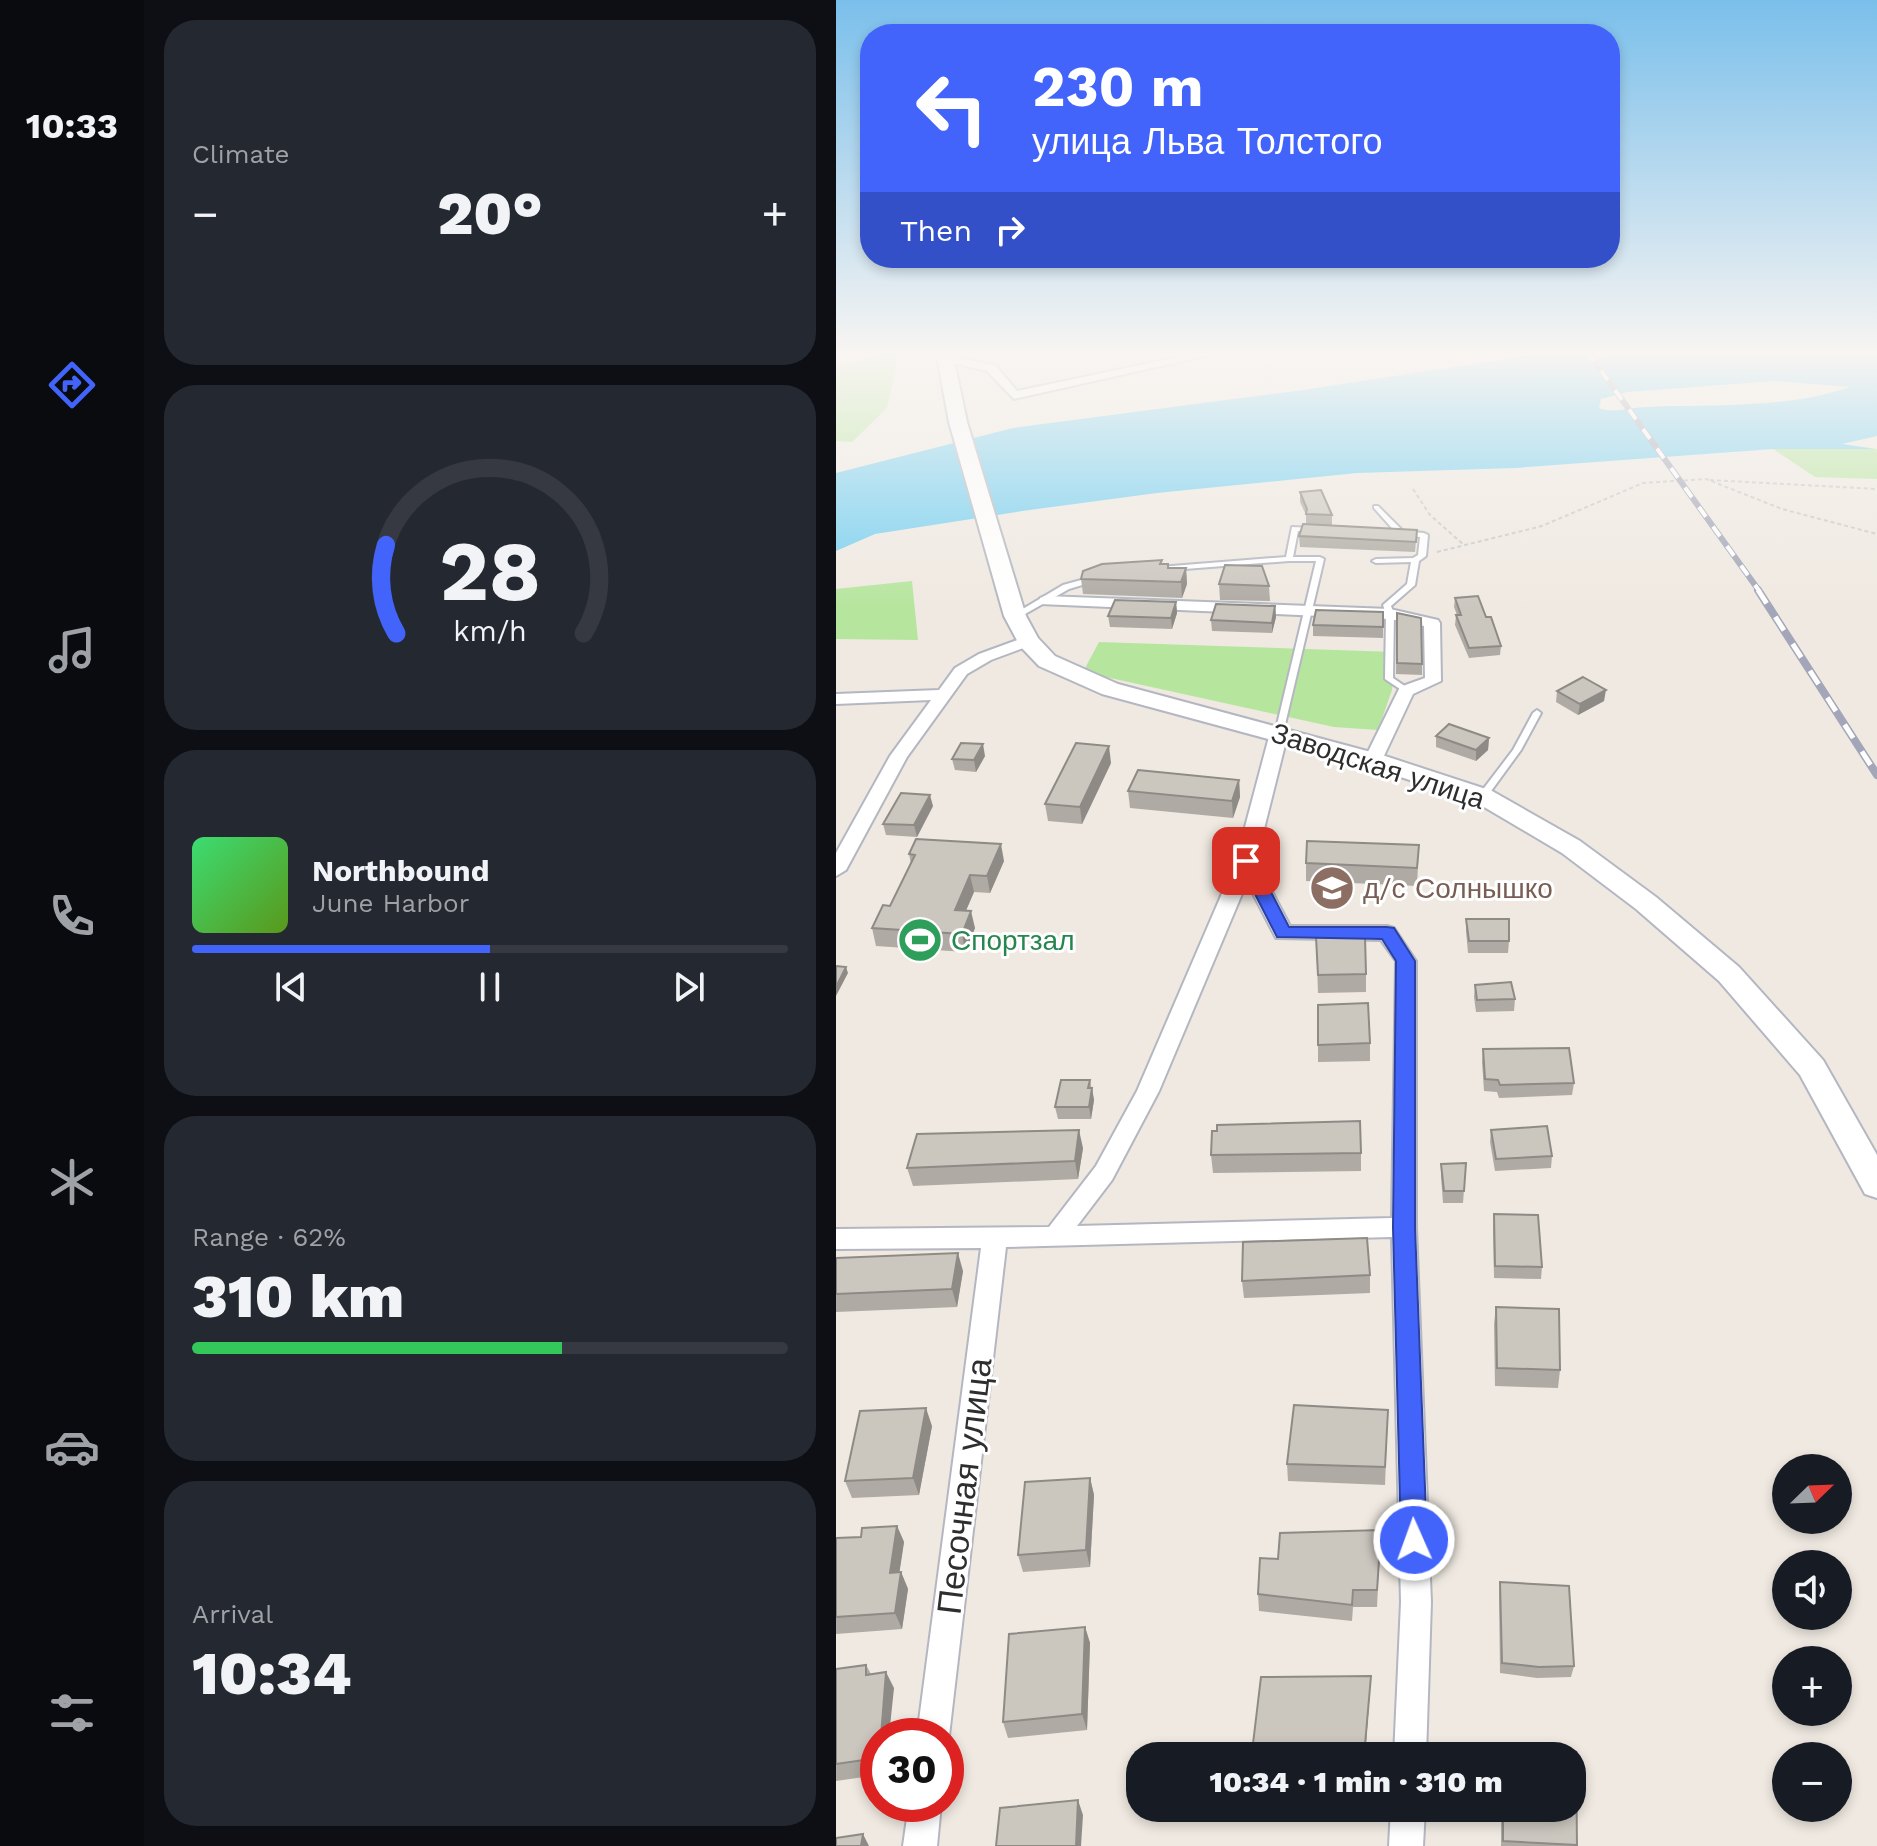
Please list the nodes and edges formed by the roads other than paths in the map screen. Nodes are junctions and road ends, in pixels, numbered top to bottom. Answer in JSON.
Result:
{"nodes":[{"id":1,"x":962,"y":437,"type":"edge"},
{"id":2,"x":1376,"y":507,"type":"dead end"},
{"id":3,"x":1325,"y":530,"type":"edge"},
{"id":4,"x":1386,"y":532,"type":"edge"},
{"id":5,"x":1401,"y":533,"type":"junction"},
{"id":6,"x":1418,"y":558,"type":"junction"},
{"id":7,"x":1289,"y":559,"type":"junction"},
{"id":8,"x":1376,"y":561,"type":"dead end"},
{"id":9,"x":1144,"y":570,"type":"edge"},
{"id":10,"x":1102,"y":575,"type":"edge"},
{"id":11,"x":1045,"y":601,"type":"junction"},
{"id":12,"x":1310,"y":612,"type":"junction"},
{"id":13,"x":1390,"y":614,"type":"junction"},
{"id":14,"x":1015,"y":616,"type":"junction"},
{"id":15,"x":1028,"y":641,"type":"junction"},
{"id":16,"x":1406,"y":691,"type":"junction"},
{"id":17,"x":941,"y":695,"type":"junction"},
{"id":18,"x":836,"y":699,"type":"edge"},
{"id":19,"x":1537,"y":713,"type":"dead end"},
{"id":20,"x":1279,"y":733,"type":"junction"},
{"id":21,"x":1373,"y":760,"type":"junction"},
{"id":22,"x":1483,"y":796,"type":"junction"},
{"id":23,"x":1246,"y":861,"type":"junction"},
{"id":24,"x":836,"y":870,"type":"edge"},
{"id":25,"x":1877,"y":1185,"type":"edge"},
{"id":26,"x":1404,"y":1227,"type":"junction"},
{"id":27,"x":995,"y":1237,"type":"junction"},
{"id":28,"x":1055,"y":1237,"type":"junction"},
{"id":29,"x":836,"y":1239,"type":"edge"},
{"id":30,"x":935,"y":1718,"type":"edge"},
{"id":31,"x":1411,"y":1742,"type":"edge"},
{"id":32,"x":923,"y":1822,"type":"edge"},
{"id":33,"x":1407,"y":1822,"type":"edge"},
{"id":34,"x":920,"y":1846,"type":"edge"},
{"id":35,"x":1406,"y":1846,"type":"edge"}],
"edges":[{"from":1,"to":14,"type":"main road","name":"Заводская улица"},
{"from":2,"to":5,"type":"lane"},
{"from":3,"to":7,"type":"lane"},
{"from":4,"to":5,"type":"lane"},
{"from":5,"to":6,"type":"lane"},
{"from":6,"to":8,"type":"lane"},
{"from":6,"to":13,"type":"lane"},
{"from":7,"to":9,"type":"lane"},
{"from":7,"to":12,"type":"lane"},
{"from":10,"to":11,"type":"lane"},
{"from":11,"to":12,"type":"street"},
{"from":11,"to":14,"type":"lane"},
{"from":12,"to":13,"type":"street"},
{"from":12,"to":20,"type":"lane"},
{"from":13,"to":16,"type":"lane"},
{"from":13,"to":16,"type":"street"},
{"from":14,"to":15,"type":"main road","name":"Заводская улица"},
{"from":15,"to":17,"type":"street"},
{"from":15,"to":20,"type":"main road","name":"Заводская улица"},
{"from":16,"to":21,"type":"street"},
{"from":17,"to":18,"type":"street"},
{"from":17,"to":24,"type":"street"},
{"from":19,"to":22,"type":"lane"},
{"from":20,"to":21,"type":"main road","name":"Заводская улица"},
{"from":20,"to":23,"type":"street"},
{"from":21,"to":22,"type":"main road","name":"Заводская улица"},
{"from":22,"to":25,"type":"main road","name":"Заводская улица"},
{"from":23,"to":26,"type":"street"},
{"from":23,"to":28,"type":"street"},
{"from":26,"to":28,"type":"street"},
{"from":26,"to":31,"type":"street"},
{"from":27,"to":28,"type":"street"},
{"from":27,"to":29,"type":"street"},
{"from":27,"to":30,"type":"street","name":"Песочная улица"},
{"from":32,"to":34,"type":"street"},
{"from":33,"to":35,"type":"street"}]}
